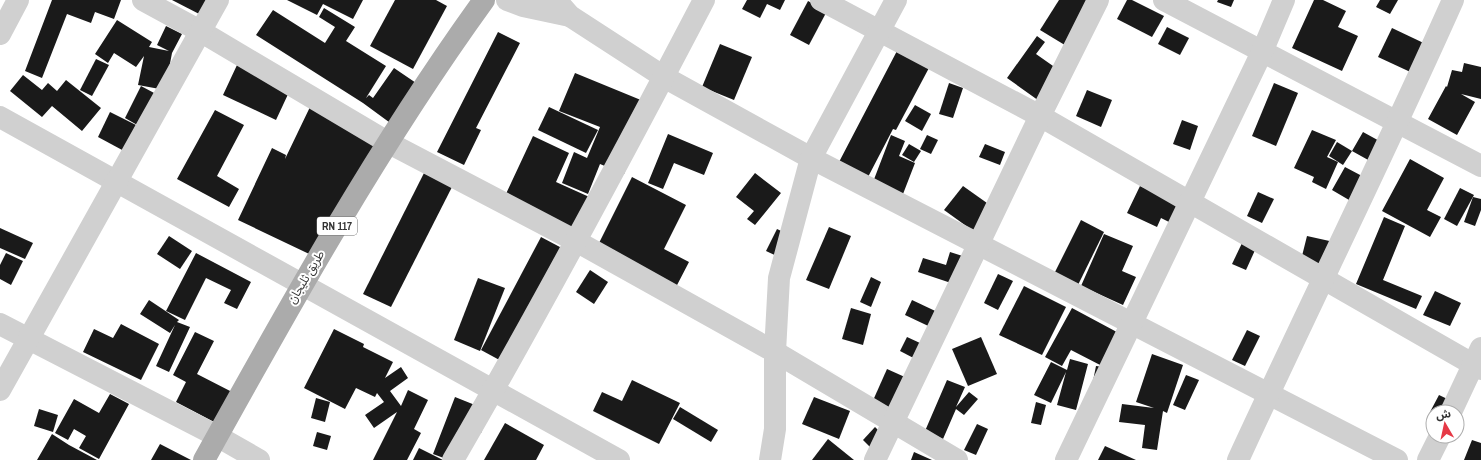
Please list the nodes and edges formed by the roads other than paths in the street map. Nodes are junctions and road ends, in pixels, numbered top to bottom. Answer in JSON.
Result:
{"nodes":[{"id":1,"x":18,"y":0,"type":"edge"},
{"id":2,"x":143,"y":0,"type":"edge"},
{"id":3,"x":218,"y":0,"type":"edge"},
{"id":4,"x":484,"y":0,"type":"edge"},
{"id":5,"x":556,"y":0,"type":"edge"},
{"id":6,"x":704,"y":0,"type":"edge"},
{"id":7,"x":821,"y":0,"type":"edge"},
{"id":8,"x":896,"y":0,"type":"edge"},
{"id":9,"x":1098,"y":0,"type":"edge"},
{"id":10,"x":1164,"y":0,"type":"edge"},
{"id":11,"x":1284,"y":0,"type":"edge"},
{"id":12,"x":1453,"y":0,"type":"edge"},
{"id":13,"x":519,"y":2,"type":"edge"},
{"id":14,"x":570,"y":16,"type":"junction"},
{"id":15,"x":880,"y":30,"type":"junction"},
{"id":16,"x":200,"y":31,"type":"junction"},
{"id":17,"x":0,"y":34,"type":"edge"},
{"id":18,"x":1262,"y":52,"type":"junction"},
{"id":19,"x":664,"y":78,"type":"junction"},
{"id":20,"x":1040,"y":116,"type":"junction"},
{"id":21,"x":0,"y":117,"type":"edge"},
{"id":22,"x":1398,"y":124,"type":"junction"},
{"id":23,"x":389,"y":143,"type":"junction"},
{"id":24,"x":812,"y":158,"type":"junction"},
{"id":25,"x":1481,"y":166,"type":"edge"},
{"id":26,"x":117,"y":182,"type":"junction"},
{"id":27,"x":1188,"y":203,"type":"junction"},
{"id":28,"x":576,"y":241,"type":"junction"},
{"id":29,"x":980,"y":245,"type":"junction"},
{"id":30,"x":1323,"y":278,"type":"junction"},
{"id":31,"x":302,"y":283,"type":"junction"},
{"id":32,"x":0,"y":324,"type":"edge"},
{"id":33,"x":1132,"y":324,"type":"junction"},
{"id":34,"x":29,"y":338,"type":"junction"},
{"id":35,"x":775,"y":352,"type":"junction"},
{"id":36,"x":1479,"y":361,"type":"edge"},
{"id":37,"x":0,"y":390,"type":"edge"},
{"id":38,"x":494,"y":390,"type":"junction"},
{"id":39,"x":1269,"y":394,"type":"junction"},
{"id":40,"x":1455,"y":404,"type":"edge"},
{"id":41,"x":893,"y":423,"type":"junction"},
{"id":42,"x":217,"y":436,"type":"junction"},
{"id":43,"x":1436,"y":444,"type":"edge"},
{"id":44,"x":204,"y":460,"type":"edge"},
{"id":45,"x":259,"y":460,"type":"edge"},
{"id":46,"x":454,"y":460,"type":"edge"},
{"id":47,"x":619,"y":460,"type":"edge"},
{"id":48,"x":770,"y":460,"type":"edge"},
{"id":49,"x":875,"y":460,"type":"edge"},
{"id":50,"x":957,"y":460,"type":"edge"},
{"id":51,"x":1066,"y":460,"type":"edge"},
{"id":52,"x":1238,"y":460,"type":"edge"},
{"id":53,"x":1397,"y":460,"type":"edge"},
{"id":54,"x":1428,"y":460,"type":"edge"}],
"edges":[{"from":1,"to":17,"type":"street"},
{"from":2,"to":16,"type":"street"},
{"from":3,"to":16,"type":"street"},
{"from":4,"to":23,"type":"main road","name":"طريق ثليجان","number":"RN 117"},
{"from":5,"to":14,"type":"street"},
{"from":6,"to":19,"type":"street"},
{"from":7,"to":15,"type":"street"},
{"from":8,"to":15,"type":"street"},
{"from":9,"to":20,"type":"street"},
{"from":10,"to":18,"type":"street"},
{"from":11,"to":18,"type":"street"},
{"from":12,"to":22,"type":"street"},
{"from":13,"to":14,"type":"street"},
{"from":14,"to":19,"type":"street"},
{"from":15,"to":20,"type":"street"},
{"from":15,"to":24,"type":"street"},
{"from":16,"to":23,"type":"street"},
{"from":16,"to":26,"type":"street"},
{"from":18,"to":22,"type":"street"},
{"from":18,"to":27,"type":"street"},
{"from":19,"to":24,"type":"street"},
{"from":19,"to":28,"type":"street"},
{"from":20,"to":27,"type":"street"},
{"from":20,"to":29,"type":"street"},
{"from":21,"to":26,"type":"street"},
{"from":22,"to":25,"type":"street"},
{"from":22,"to":30,"type":"street"},
{"from":23,"to":28,"type":"street"},
{"from":23,"to":31,"type":"main road","name":"طريق ثليجان","number":"RN 117"},
{"from":24,"to":29,"type":"street"},
{"from":24,"to":35,"type":"street"},
{"from":26,"to":31,"type":"street"},
{"from":26,"to":34,"type":"street"},
{"from":27,"to":30,"type":"street"},
{"from":27,"to":33,"type":"street"},
{"from":28,"to":35,"type":"street"},
{"from":28,"to":38,"type":"street"},
{"from":29,"to":33,"type":"street"},
{"from":29,"to":41,"type":"street"},
{"from":30,"to":36,"type":"street"},
{"from":30,"to":39,"type":"street"},
{"from":31,"to":38,"type":"street"},
{"from":31,"to":42,"type":"main road","name":"طريق ثليجان","number":"RN 117"},
{"from":32,"to":34,"type":"street"},
{"from":33,"to":39,"type":"street"},
{"from":33,"to":51,"type":"street"},
{"from":34,"to":37,"type":"street"},
{"from":34,"to":42,"type":"street"},
{"from":35,"to":41,"type":"street"},
{"from":35,"to":48,"type":"street"},
{"from":36,"to":40,"type":"street"},
{"from":38,"to":46,"type":"street"},
{"from":38,"to":47,"type":"street"},
{"from":39,"to":52,"type":"street"},
{"from":39,"to":53,"type":"street"},
{"from":41,"to":49,"type":"street"},
{"from":41,"to":50,"type":"street"},
{"from":42,"to":44,"type":"main road","name":"طريق ثليجان","number":"RN 117"},
{"from":42,"to":45,"type":"street"},
{"from":43,"to":54,"type":"street"}]}
